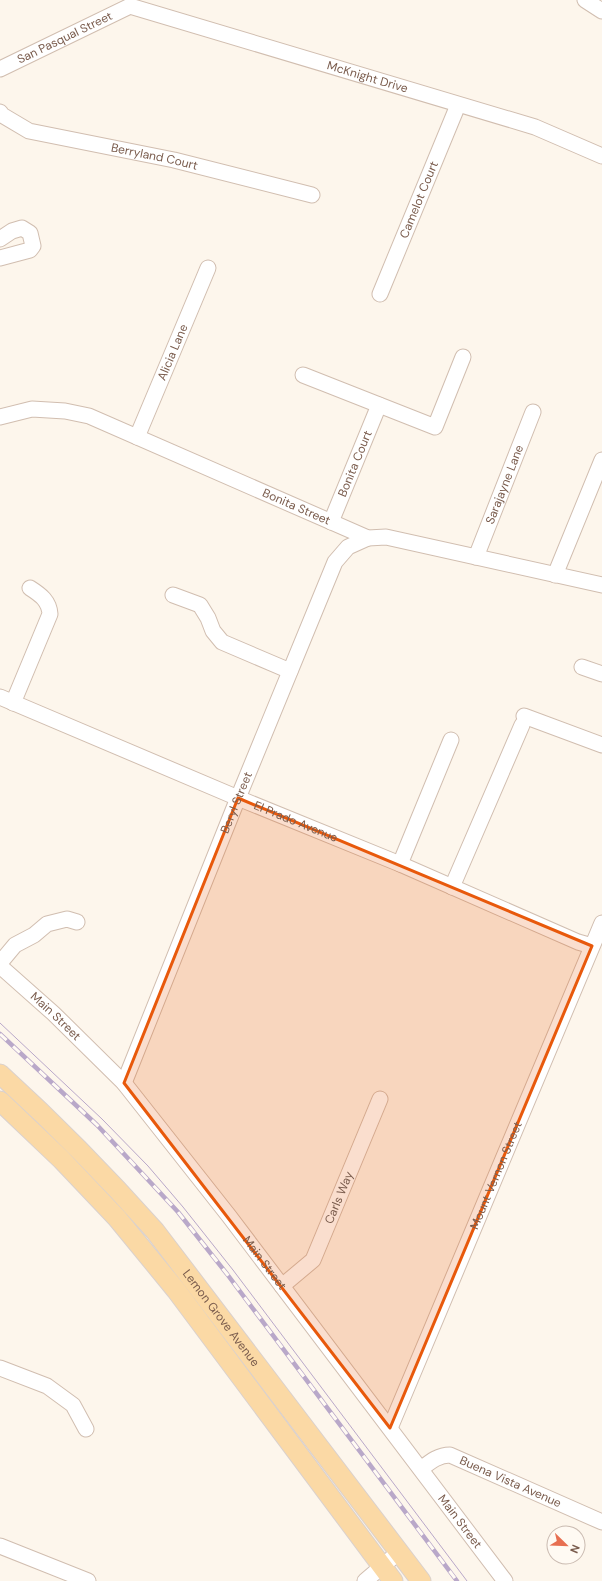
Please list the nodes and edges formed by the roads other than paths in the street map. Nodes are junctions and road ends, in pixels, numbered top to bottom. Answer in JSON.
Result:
{"nodes":[{"id":1,"x":585,"y":0,"type":"edge"},
{"id":2,"x":129,"y":3,"type":"edge"},
{"id":3,"x":602,"y":11,"type":"edge"},
{"id":4,"x":0,"y":69,"type":"edge"},
{"id":5,"x":458,"y":104,"type":"junction"},
{"id":6,"x":0,"y":112,"type":"edge"},
{"id":7,"x":602,"y":156,"type":"edge"},
{"id":8,"x":312,"y":195,"type":"dead end"},
{"id":9,"x":0,"y":239,"type":"edge"},
{"id":10,"x":0,"y":258,"type":"edge"},
{"id":11,"x":208,"y":268,"type":"dead end"},
{"id":12,"x":380,"y":294,"type":"dead end"},
{"id":13,"x":463,"y":357,"type":"dead end"},
{"id":14,"x":303,"y":375,"type":"dead end"},
{"id":15,"x":379,"y":405,"type":"junction"},
{"id":16,"x":533,"y":412,"type":"dead end"},
{"id":17,"x":0,"y":417,"type":"edge"},
{"id":18,"x":137,"y":437,"type":"junction"},
{"id":19,"x":602,"y":460,"type":"edge"},
{"id":20,"x":331,"y":522,"type":"junction"},
{"id":21,"x":368,"y":538,"type":"junction"},
{"id":22,"x":476,"y":557,"type":"junction"},
{"id":23,"x":555,"y":575,"type":"junction"},
{"id":24,"x":602,"y":584,"type":"edge"},
{"id":25,"x":30,"y":588,"type":"dead end"},
{"id":26,"x":173,"y":595,"type":"dead end"},
{"id":27,"x":582,"y":667,"type":"dead end"},
{"id":28,"x":290,"y":671,"type":"junction"},
{"id":29,"x":602,"y":674,"type":"edge"},
{"id":30,"x":7,"y":700,"type":"edge"},
{"id":31,"x":451,"y":740,"type":"dead end"},
{"id":32,"x":602,"y":745,"type":"edge"},
{"id":33,"x":238,"y":798,"type":"junction"},
{"id":34,"x":400,"y":864,"type":"junction"},
{"id":35,"x":452,"y":887,"type":"junction"},
{"id":36,"x":77,"y":922,"type":"dead end"},
{"id":37,"x":602,"y":923,"type":"edge"},
{"id":38,"x":592,"y":946,"type":"junction"},
{"id":39,"x":0,"y":962,"type":"edge"},
{"id":40,"x":0,"y":966,"type":"edge"},
{"id":41,"x":0,"y":1074,"type":"edge"},
{"id":42,"x":124,"y":1083,"type":"junction"},
{"id":43,"x":380,"y":1099,"type":"dead end"},
{"id":44,"x":0,"y":1101,"type":"edge"},
{"id":45,"x":282,"y":1286,"type":"junction"},
{"id":46,"x":0,"y":1368,"type":"edge"},
{"id":47,"x":390,"y":1428,"type":"junction"},
{"id":48,"x":86,"y":1429,"type":"dead end"},
{"id":49,"x":421,"y":1469,"type":"junction"},
{"id":50,"x":602,"y":1522,"type":"edge"},
{"id":51,"x":0,"y":1546,"type":"edge"},
{"id":52,"x":399,"y":1552,"type":"junction"},
{"id":53,"x":388,"y":1574,"type":"edge"},
{"id":54,"x":88,"y":1581,"type":"edge"},
{"id":55,"x":365,"y":1581,"type":"edge"},
{"id":56,"x":421,"y":1581,"type":"edge"},
{"id":57,"x":504,"y":1581,"type":"edge"}],
"edges":[{"from":1,"to":3,"type":"street"},
{"from":2,"to":4,"type":"street","name":"San Pasqual Street"},
{"from":2,"to":5,"type":"street","name":"McKnight Drive"},
{"from":5,"to":7,"type":"street","name":"McKnight Drive"},
{"from":5,"to":12,"type":"street","name":"Camelot Court"},
{"from":6,"to":8,"type":"street","name":"Berryland Court"},
{"from":9,"to":10,"type":"street"},
{"from":11,"to":18,"type":"street","name":"Alicia Lane"},
{"from":13,"to":15,"type":"street"},
{"from":14,"to":15,"type":"street"},
{"from":15,"to":20,"type":"street","name":"Bonita Court"},
{"from":16,"to":22,"type":"street","name":"Sarajayne Lane"},
{"from":17,"to":18,"type":"street","name":"Bonita Street"},
{"from":18,"to":20,"type":"street","name":"Bonita Street"},
{"from":19,"to":23,"type":"street"},
{"from":20,"to":21,"type":"street","name":"Bonita Street"},
{"from":21,"to":22,"type":"street","name":"Bonita Street"},
{"from":21,"to":28,"type":"street","name":"Beryl Street"},
{"from":22,"to":23,"type":"street","name":"Bonita Street"},
{"from":23,"to":24,"type":"street","name":"Bonita Street"},
{"from":25,"to":30,"type":"street"},
{"from":26,"to":28,"type":"street"},
{"from":27,"to":29,"type":"street"},
{"from":28,"to":33,"type":"street","name":"Beryl Street"},
{"from":30,"to":33,"type":"street","name":"El Prado Avenue"},
{"from":31,"to":34,"type":"street"},
{"from":32,"to":35,"type":"street"},
{"from":33,"to":34,"type":"street","name":"El Prado Avenue"},
{"from":33,"to":42,"type":"street","name":"Beryl Street"},
{"from":34,"to":35,"type":"street","name":"El Prado Avenue"},
{"from":35,"to":38,"type":"street","name":"El Prado Avenue"},
{"from":36,"to":39,"type":"street"},
{"from":37,"to":38,"type":"street","name":"Mount Vernon Street"},
{"from":38,"to":47,"type":"street","name":"Mount Vernon Street"},
{"from":40,"to":42,"type":"street","name":"Main Street"},
{"from":41,"to":52,"type":"main road","name":"Lemon Grove Avenue"},
{"from":42,"to":45,"type":"street","name":"Main Street"},
{"from":43,"to":45,"type":"street","name":"Carls Way"},
{"from":44,"to":53,"type":"main road","name":"Lemon Grove Avenue"},
{"from":45,"to":47,"type":"street","name":"Main Street"},
{"from":46,"to":48,"type":"street"},
{"from":47,"to":49,"type":"street","name":"Main Street"},
{"from":49,"to":50,"type":"street","name":"Buena Vista Avenue"},
{"from":49,"to":57,"type":"street","name":"Main Street"},
{"from":51,"to":54,"type":"street"},
{"from":52,"to":53,"type":"street"},
{"from":52,"to":56,"type":"main road","name":"Lemon Grove Avenue"},
{"from":53,"to":55,"type":"street"}]}
